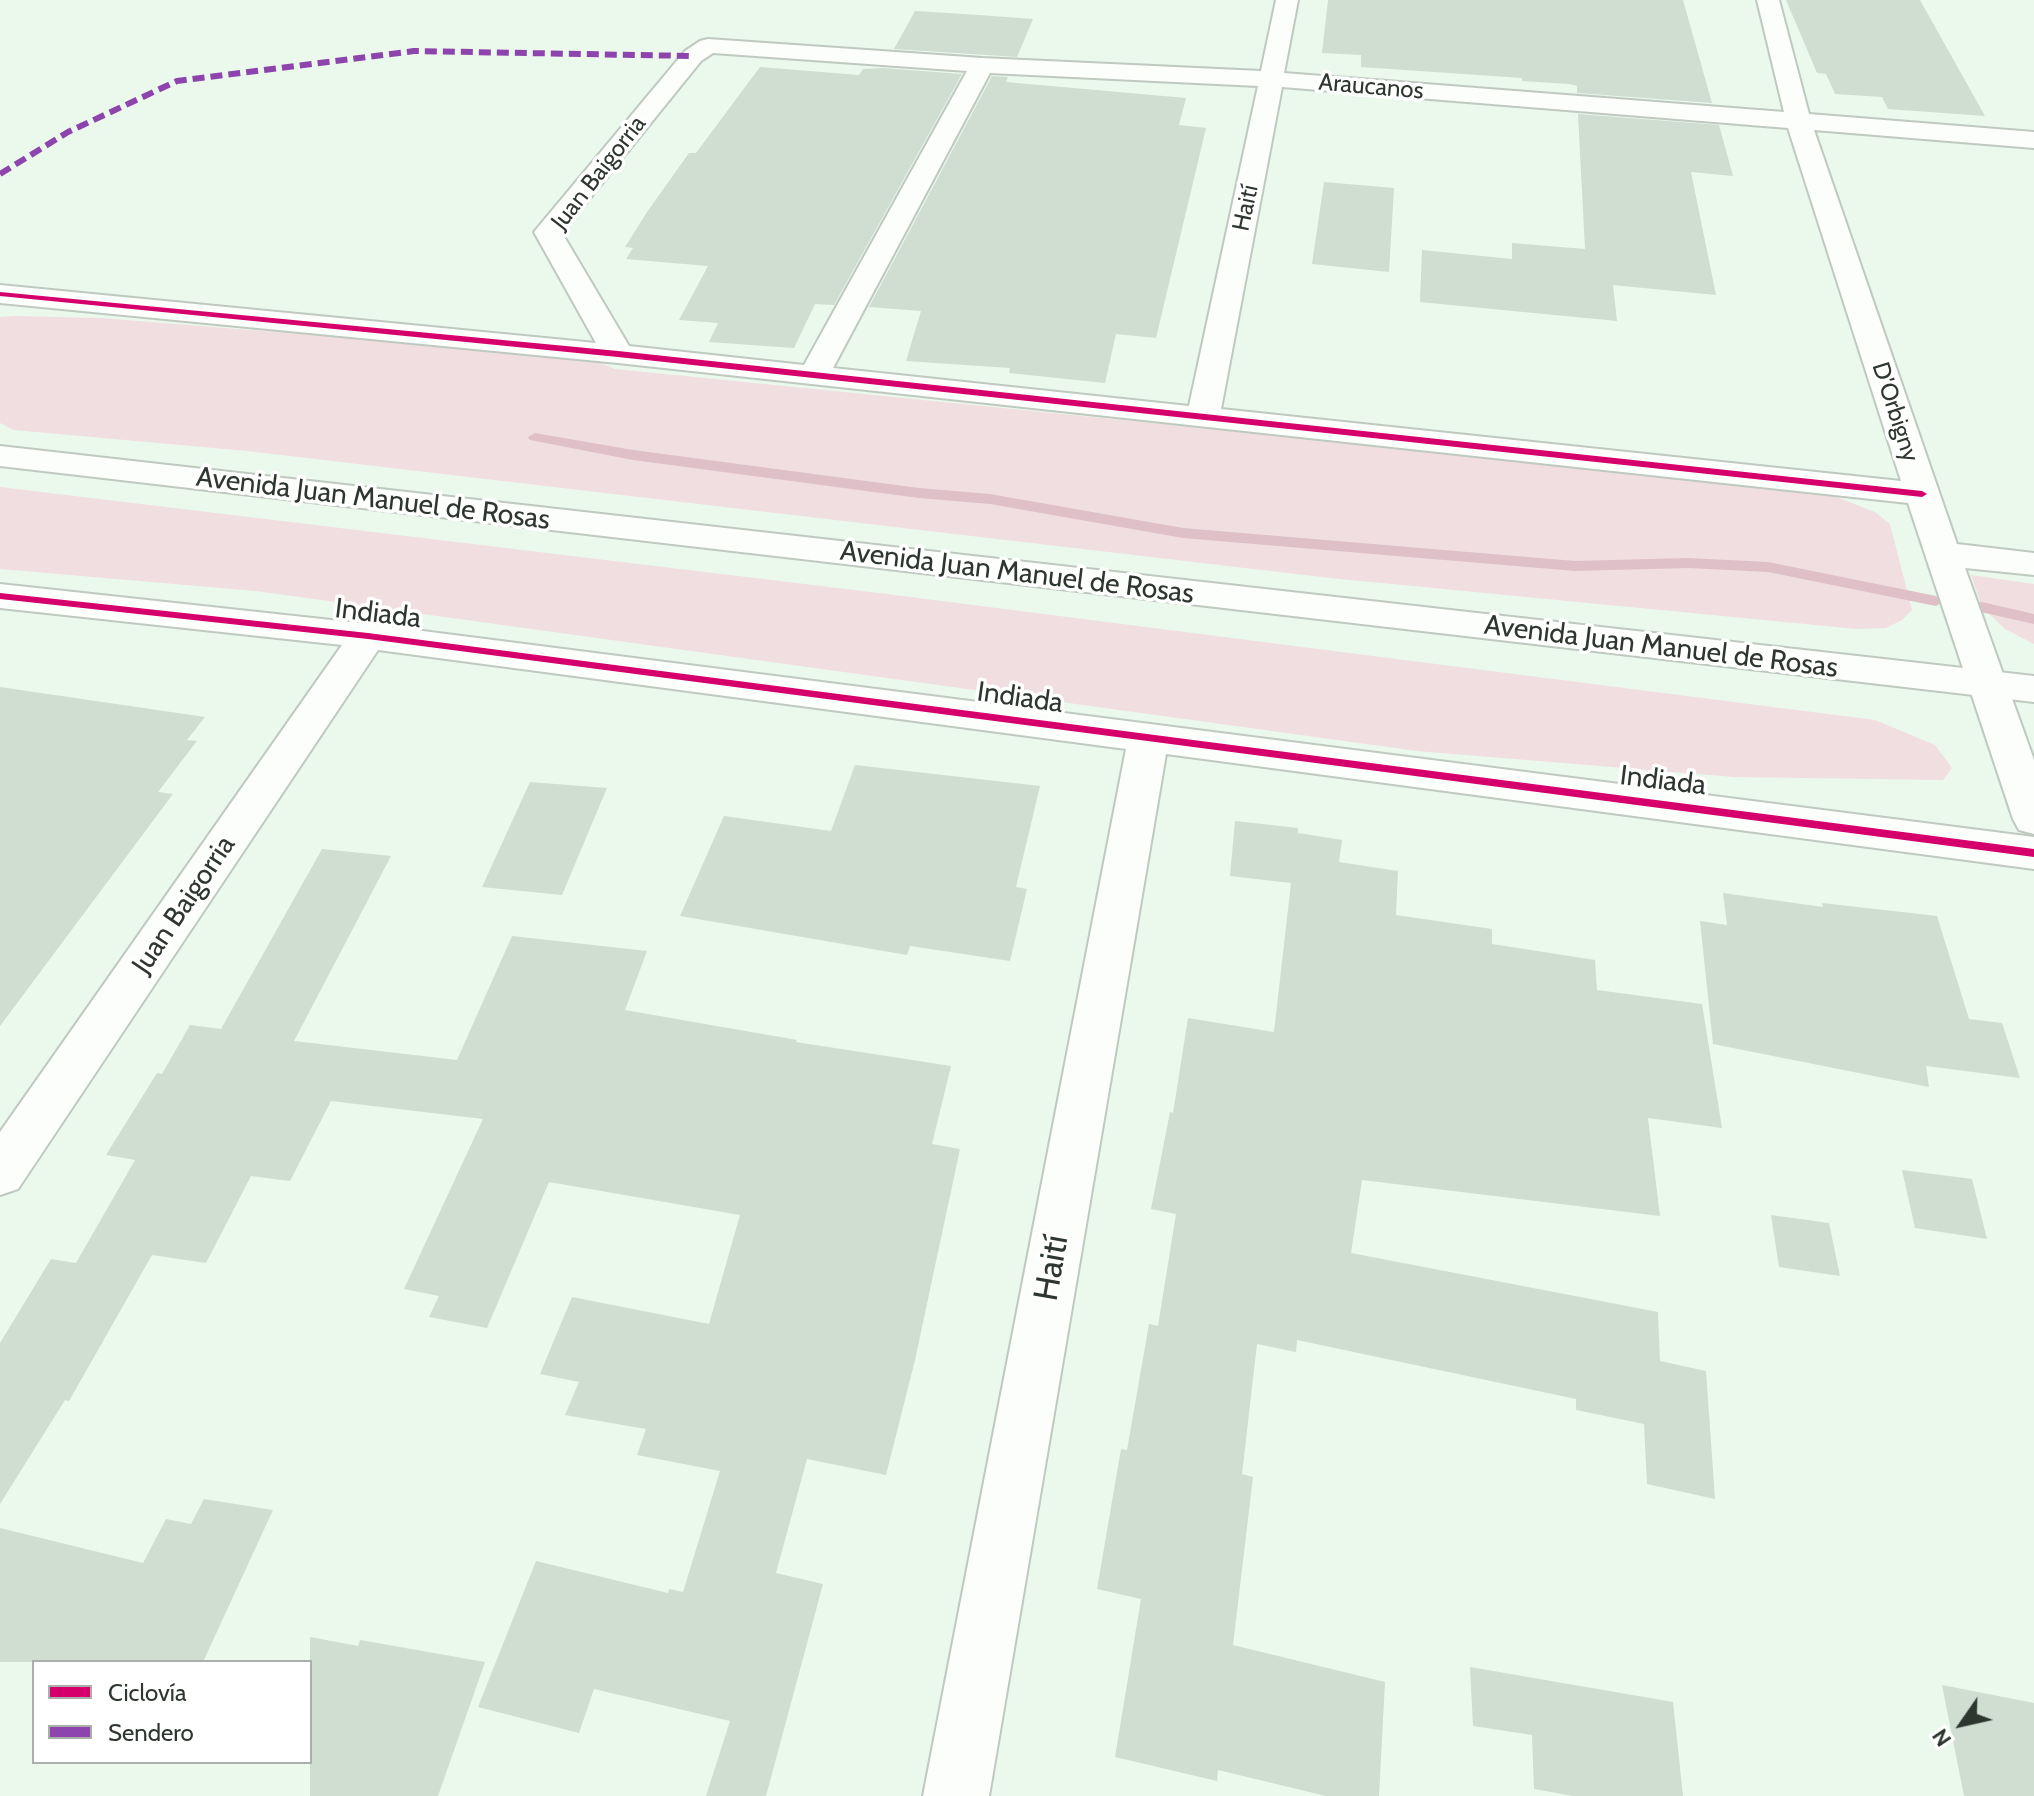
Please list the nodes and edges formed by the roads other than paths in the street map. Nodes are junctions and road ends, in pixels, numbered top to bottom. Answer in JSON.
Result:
{"nodes":[{"id":1,"x":1287,"y":0,"type":"edge"},
{"id":2,"x":1768,"y":0,"type":"edge"},
{"id":3,"x":708,"y":46,"type":"joint"},
{"id":4,"x":982,"y":65,"type":"junction"},
{"id":5,"x":1273,"y":79,"type":"junction"},
{"id":6,"x":1799,"y":123,"type":"junction"},
{"id":7,"x":2034,"y":140,"type":"edge"},
{"id":8,"x":0,"y":294,"type":"edge"},
{"id":9,"x":618,"y":354,"type":"junction"},
{"id":10,"x":813,"y":376,"type":"junction"},
{"id":11,"x":1203,"y":416,"type":"junction"},
{"id":12,"x":0,"y":456,"type":"edge"},
{"id":13,"x":1922,"y":494,"type":"junction"},
{"id":14,"x":1942,"y":554,"type":"junction"},
{"id":15,"x":2034,"y":564,"type":"edge"},
{"id":16,"x":0,"y":596,"type":"edge"},
{"id":17,"x":368,"y":636,"type":"junction"},
{"id":18,"x":1988,"y":685,"type":"junction"},
{"id":19,"x":2034,"y":689,"type":"edge"},
{"id":20,"x":1148,"y":739,"type":"junction"},
{"id":21,"x":2034,"y":819,"type":"edge"},
{"id":22,"x":2034,"y":853,"type":"edge"},
{"id":23,"x":0,"y":1173,"type":"edge"},
{"id":24,"x":956,"y":1796,"type":"edge"}],
"edges":[{"from":1,"to":5,"type":"street","name":"Haití"},
{"from":2,"to":6,"type":"street","name":"D'Orbigny"},
{"from":3,"to":4,"type":"street","name":"Araucanos"},
{"from":3,"to":9,"type":"street","name":"Juan Baigorria"},
{"from":4,"to":5,"type":"street","name":"Araucanos"},
{"from":4,"to":10,"type":"street"},
{"from":5,"to":6,"type":"street","name":"Araucanos"},
{"from":5,"to":11,"type":"street","name":"Haití"},
{"from":6,"to":7,"type":"street","name":"Araucanos"},
{"from":6,"to":13,"type":"street","name":"D'Orbigny"},
{"from":8,"to":9,"type":"street"},
{"from":9,"to":10,"type":"street"},
{"from":10,"to":11,"type":"street"},
{"from":11,"to":13,"type":"street"},
{"from":12,"to":18,"type":"street","name":"Avenida Juan Manuel de Rosas"},
{"from":13,"to":14,"type":"street","name":"D'Orbigny"},
{"from":14,"to":15,"type":"street"},
{"from":14,"to":18,"type":"street","name":"D'Orbigny"},
{"from":16,"to":17,"type":"street","name":"Indiada"},
{"from":17,"to":20,"type":"street","name":"Indiada"},
{"from":17,"to":23,"type":"street","name":"Juan Baigorria"},
{"from":18,"to":19,"type":"street","name":"Avenida Juan Manuel de Rosas"},
{"from":18,"to":21,"type":"street","name":"D'Orbigny"},
{"from":20,"to":22,"type":"street","name":"Indiada"},
{"from":20,"to":24,"type":"street","name":"Haití"}]}
